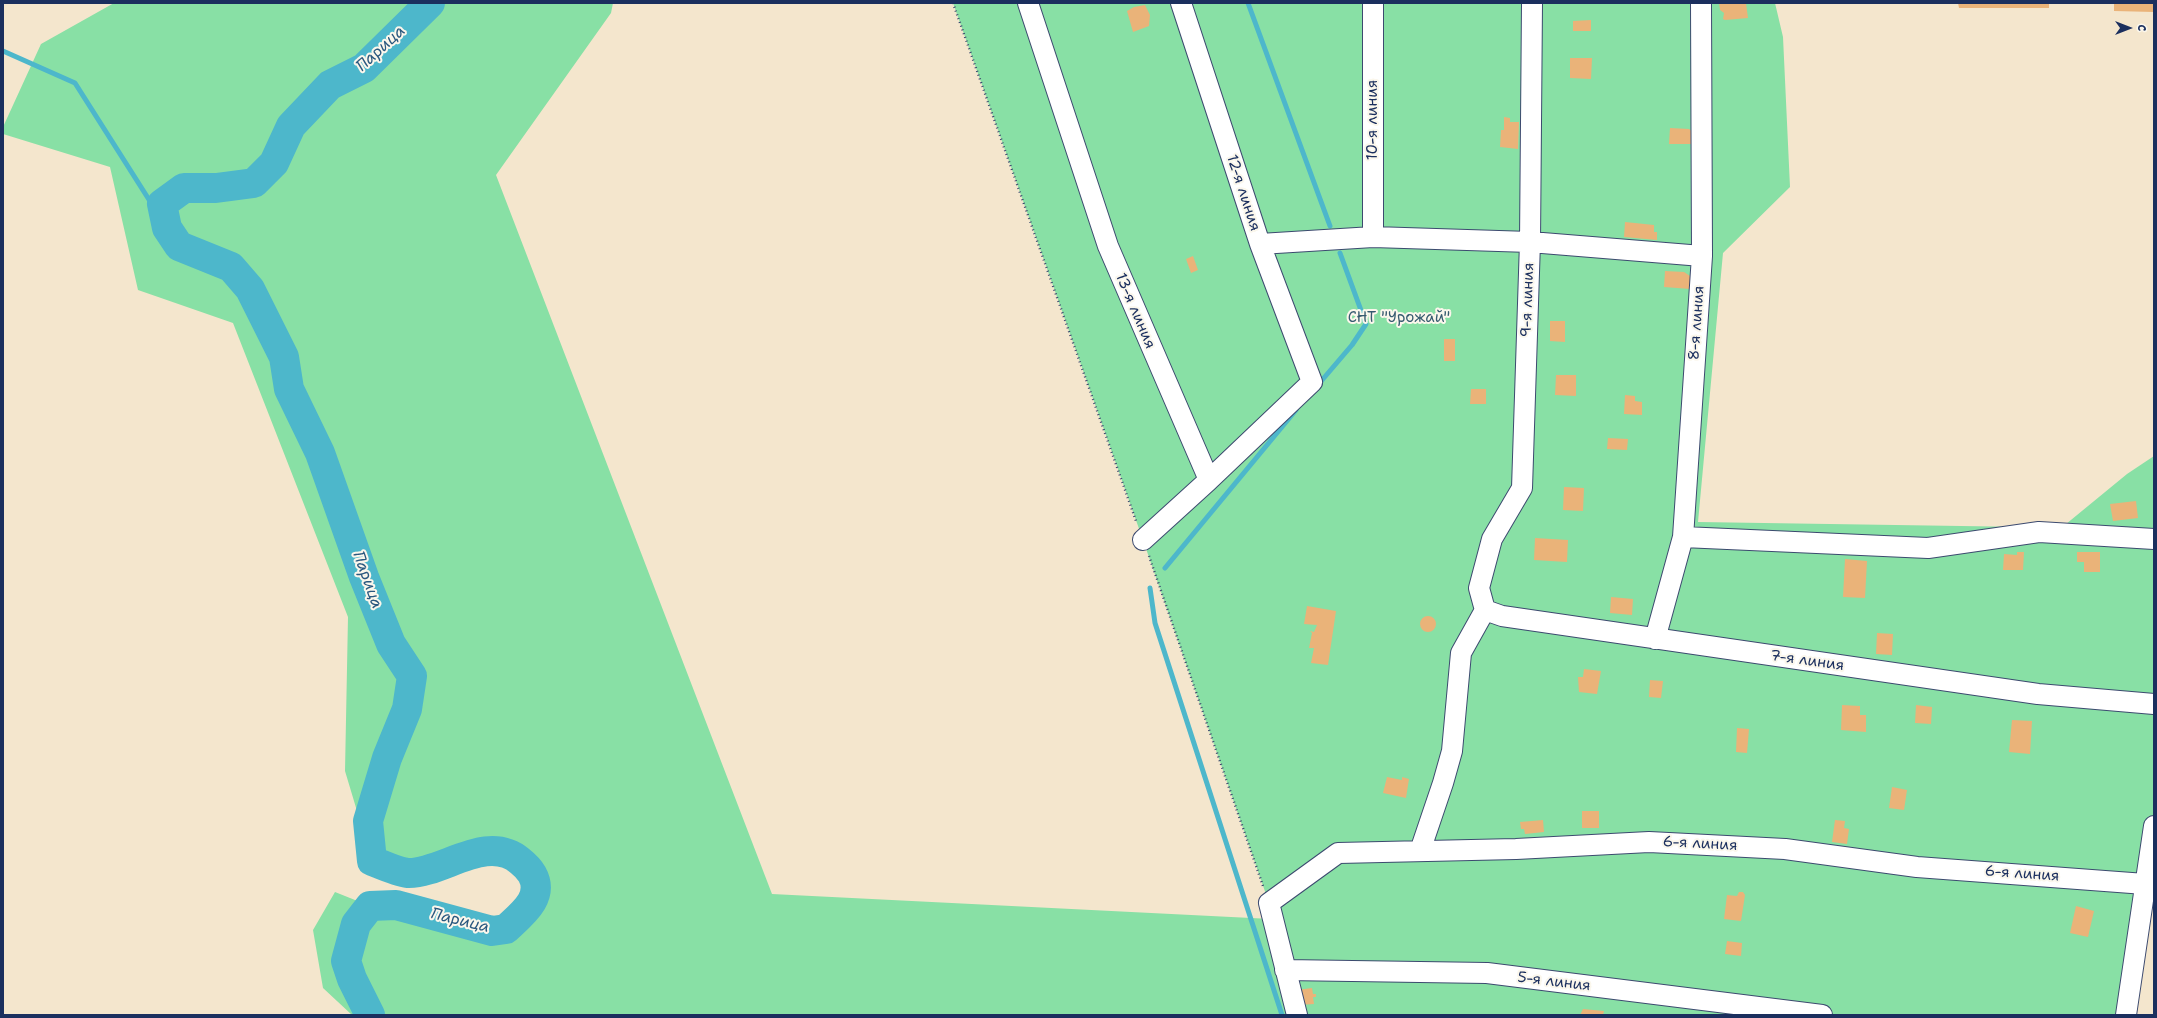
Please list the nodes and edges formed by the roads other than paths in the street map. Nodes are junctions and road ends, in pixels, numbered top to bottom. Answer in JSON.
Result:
{"nodes":[{"id":1,"x":1028,"y":3,"type":"edge"},
{"id":2,"x":1181,"y":3,"type":"edge"},
{"id":3,"x":1374,"y":3,"type":"edge"},
{"id":4,"x":1532,"y":3,"type":"edge"},
{"id":5,"x":1701,"y":3,"type":"edge"},
{"id":6,"x":1374,"y":236,"type":"junction"},
{"id":7,"x":1530,"y":242,"type":"junction"},
{"id":8,"x":1260,"y":244,"type":"junction"},
{"id":9,"x":1702,"y":256,"type":"junction"},
{"id":10,"x":1209,"y":480,"type":"junction"},
{"id":11,"x":1683,"y":537,"type":"junction"},
{"id":12,"x":2154,"y":539,"type":"edge"},
{"id":13,"x":1143,"y":540,"type":"road end"},
{"id":14,"x":1485,"y":610,"type":"junction"},
{"id":15,"x":1655,"y":639,"type":"junction"},
{"id":16,"x":2154,"y":704,"type":"edge"},
{"id":17,"x":2154,"y":826,"type":"edge"},
{"id":18,"x":1420,"y":851,"type":"junction"},
{"id":19,"x":2145,"y":884,"type":"junction"},
{"id":20,"x":1285,"y":970,"type":"junction"},
{"id":21,"x":1297,"y":1015,"type":"edge"},
{"id":22,"x":1822,"y":1015,"type":"edge"},
{"id":23,"x":2126,"y":1015,"type":"edge"}],
"edges":[{"from":1,"to":10,"type":"street","name":"13-я линия"},
{"from":2,"to":8,"type":"street","name":"12-я линия"},
{"from":3,"to":6,"type":"street","name":"10-я линия"},
{"from":4,"to":7,"type":"street","name":"9-я линия"},
{"from":5,"to":9,"type":"street","name":"8-я линия"},
{"from":6,"to":7,"type":"street"},
{"from":6,"to":8,"type":"street"},
{"from":7,"to":9,"type":"street"},
{"from":7,"to":14,"type":"street","name":"9-я линия"},
{"from":8,"to":10,"type":"street","name":"12-я линия"},
{"from":9,"to":11,"type":"street","name":"8-я линия"},
{"from":10,"to":13,"type":"street"},
{"from":11,"to":12,"type":"street"},
{"from":11,"to":15,"type":"street","name":"8-я линия"},
{"from":14,"to":15,"type":"street","name":"7-я линия"},
{"from":14,"to":18,"type":"street"},
{"from":15,"to":16,"type":"street","name":"7-я линия"},
{"from":17,"to":19,"type":"street"},
{"from":18,"to":19,"type":"street","name":"6-я линия"},
{"from":18,"to":20,"type":"street","name":"6-я линия"},
{"from":19,"to":23,"type":"street"},
{"from":20,"to":21,"type":"street"},
{"from":20,"to":22,"type":"street","name":"5-я линия"}]}
